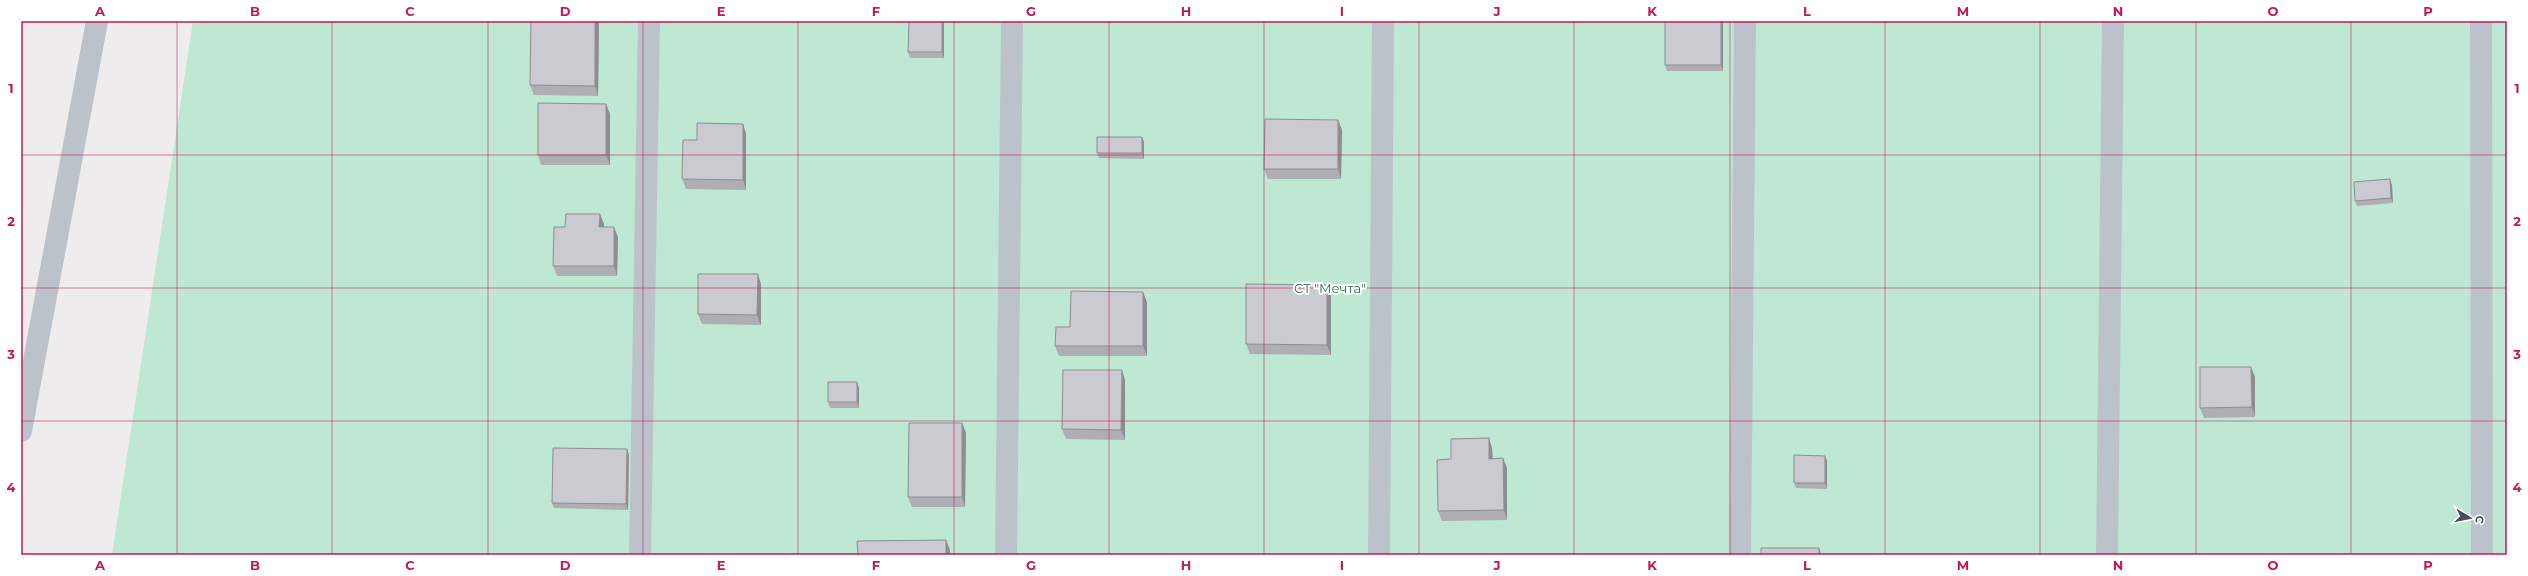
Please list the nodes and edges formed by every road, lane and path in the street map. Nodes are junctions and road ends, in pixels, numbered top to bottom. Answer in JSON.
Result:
{"nodes":[{"id":1,"x":97,"y":21,"type":"edge"},
{"id":2,"x":649,"y":21,"type":"edge"},
{"id":3,"x":1012,"y":21,"type":"edge"},
{"id":4,"x":1383,"y":21,"type":"edge"},
{"id":5,"x":1745,"y":21,"type":"edge"},
{"id":6,"x":2113,"y":21,"type":"edge"},
{"id":7,"x":2482,"y":21,"type":"edge"},
{"id":8,"x":21,"y":430,"type":"edge"},
{"id":9,"x":640,"y":555,"type":"edge"},
{"id":10,"x":1006,"y":555,"type":"edge"},
{"id":11,"x":1379,"y":555,"type":"edge"},
{"id":12,"x":1740,"y":555,"type":"edge"},
{"id":13,"x":2107,"y":555,"type":"edge"},
{"id":14,"x":2482,"y":555,"type":"edge"}],
"edges":[{"from":1,"to":8,"type":"lane"},
{"from":2,"to":9,"type":"lane"},
{"from":3,"to":10,"type":"lane"},
{"from":4,"to":11,"type":"lane"},
{"from":5,"to":12,"type":"lane"},
{"from":6,"to":13,"type":"lane"},
{"from":7,"to":14,"type":"lane"}]}
